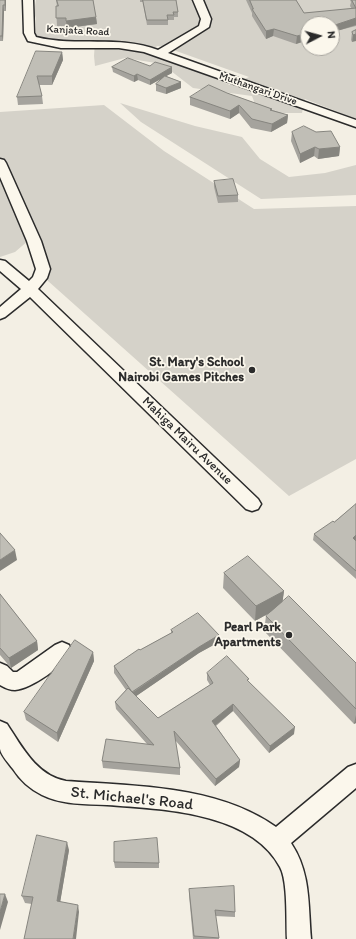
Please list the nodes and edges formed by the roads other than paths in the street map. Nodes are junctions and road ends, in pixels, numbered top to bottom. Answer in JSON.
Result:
{"nodes":[{"id":1,"x":28,"y":0,"type":"edge"},
{"id":2,"x":198,"y":0,"type":"edge"},
{"id":3,"x":160,"y":53,"type":"junction"},
{"id":4,"x":356,"y":124,"type":"edge"},
{"id":5,"x":0,"y":163,"type":"edge"},
{"id":6,"x":0,"y":264,"type":"edge"},
{"id":7,"x":30,"y":289,"type":"junction"},
{"id":8,"x":0,"y":314,"type":"edge"},
{"id":9,"x":252,"y":504,"type":"dead end"},
{"id":10,"x":62,"y":651,"type":"dead end"},
{"id":11,"x":0,"y":672,"type":"edge"},
{"id":12,"x":0,"y":731,"type":"edge"},
{"id":13,"x":356,"y":774,"type":"edge"},
{"id":14,"x":276,"y":841,"type":"junction"},
{"id":15,"x":299,"y":939,"type":"edge"}],
"edges":[{"from":1,"to":3,"type":"street","name":"Kanjata Road"},
{"from":2,"to":3,"type":"street"},
{"from":3,"to":4,"type":"street","name":"Muthangari Drive"},
{"from":5,"to":7,"type":"street"},
{"from":6,"to":7,"type":"street","name":"Mahiga Mairu Avenue"},
{"from":7,"to":8,"type":"street"},
{"from":7,"to":9,"type":"street","name":"Mahiga Mairu Avenue"},
{"from":10,"to":11,"type":"street"},
{"from":12,"to":14,"type":"street","name":"St. Michael's Road"},
{"from":13,"to":14,"type":"street"},
{"from":14,"to":15,"type":"street","name":"St. Michael's Road"}]}
